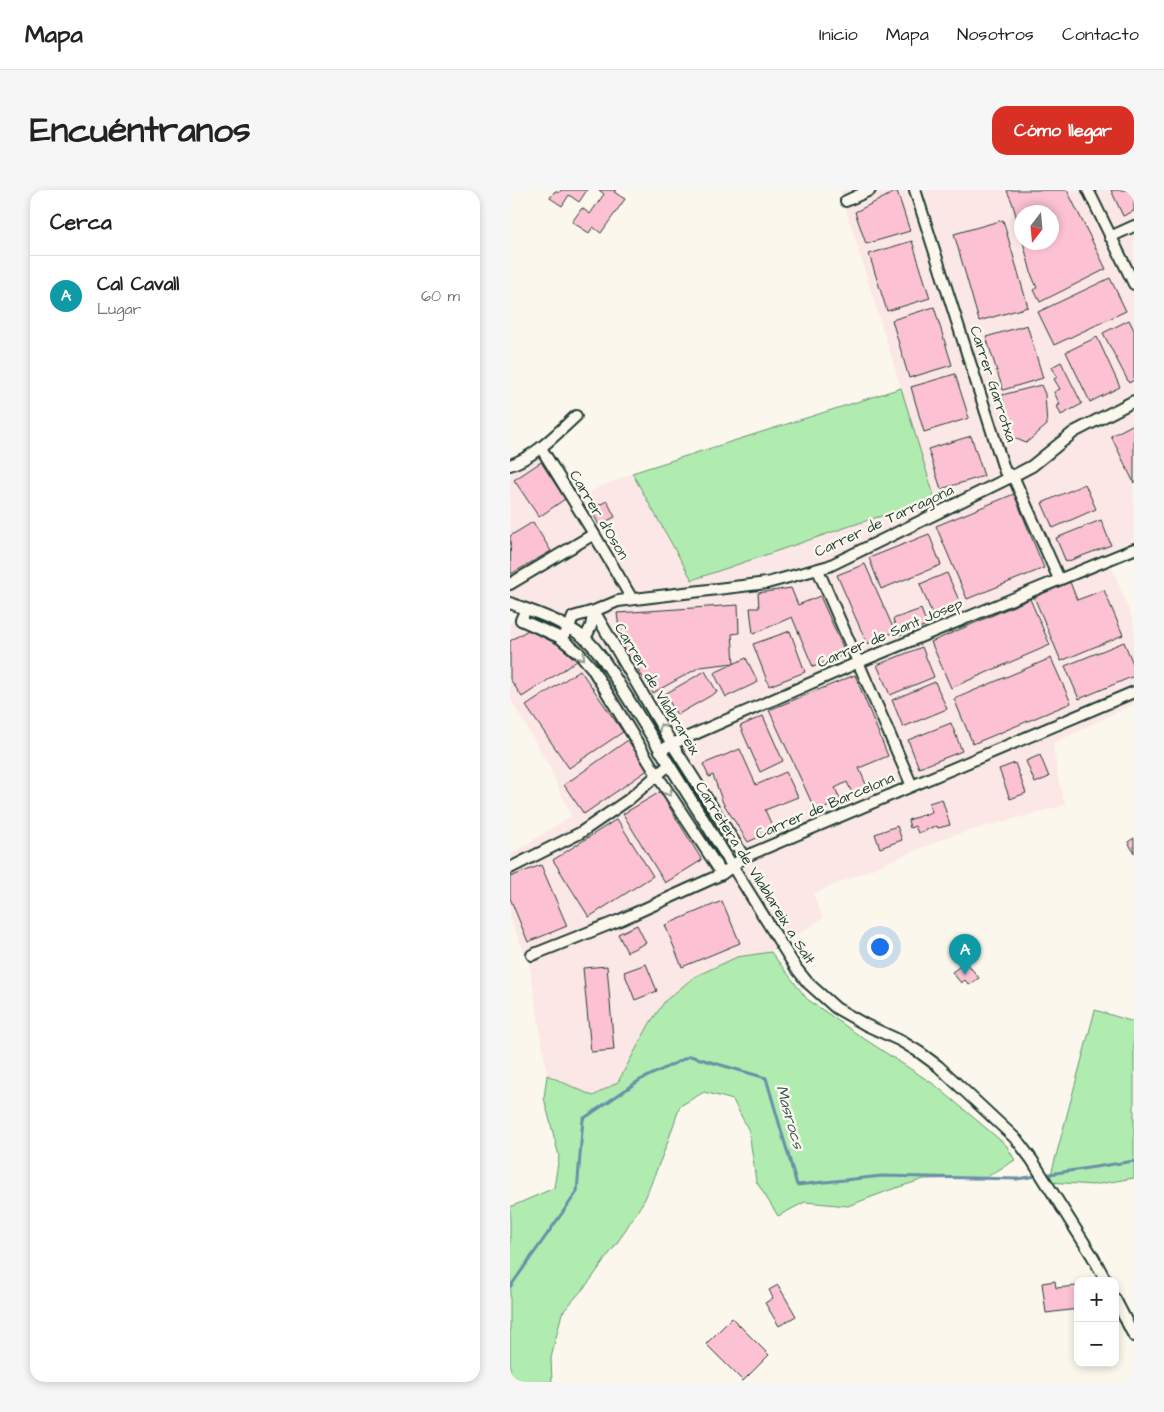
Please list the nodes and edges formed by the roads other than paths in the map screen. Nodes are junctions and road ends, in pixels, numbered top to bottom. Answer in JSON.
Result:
{"nodes":[{"id":1,"x":870,"y":190,"type":"edge"},
{"id":2,"x":915,"y":190,"type":"edge"},
{"id":3,"x":1088,"y":190,"type":"edge"},
{"id":4,"x":846,"y":201,"type":"dead end"},
{"id":5,"x":1134,"y":226,"type":"edge"},
{"id":6,"x":1110,"y":238,"type":"junction"},
{"id":7,"x":1134,"y":284,"type":"edge"},
{"id":8,"x":1134,"y":401,"type":"edge"},
{"id":9,"x":576,"y":416,"type":"dead end"},
{"id":10,"x":541,"y":448,"type":"junction"},
{"id":11,"x":510,"y":465,"type":"edge"},
{"id":12,"x":1013,"y":476,"type":"junction"},
{"id":13,"x":594,"y":534,"type":"junction"},
{"id":14,"x":1134,"y":549,"type":"edge"},
{"id":15,"x":818,"y":570,"type":"junction"},
{"id":16,"x":1059,"y":579,"type":"junction"},
{"id":17,"x":510,"y":584,"type":"edge"},
{"id":18,"x":632,"y":599,"type":"junction"},
{"id":19,"x":510,"y":603,"type":"edge"},
{"id":20,"x":526,"y":609,"type":"junction"},
{"id":21,"x":594,"y":611,"type":"junction"},
{"id":22,"x":574,"y":617,"type":"junction"},
{"id":23,"x":548,"y":618,"type":"junction"},
{"id":24,"x":569,"y":628,"type":"junction"},
{"id":25,"x":562,"y":639,"type":"junction"},
{"id":26,"x":585,"y":639,"type":"junction"},
{"id":27,"x":859,"y":662,"type":"junction"},
{"id":28,"x":1134,"y":692,"type":"edge"},
{"id":29,"x":672,"y":744,"type":"junction"},
{"id":30,"x":660,"y":751,"type":"junction"},
{"id":31,"x":669,"y":765,"type":"junction"},
{"id":32,"x":657,"y":775,"type":"junction"},
{"id":33,"x":912,"y":786,"type":"junction"},
{"id":34,"x":744,"y":857,"type":"junction"},
{"id":35,"x":732,"y":866,"type":"junction"},
{"id":36,"x":510,"y":868,"type":"edge"},
{"id":37,"x":722,"y":874,"type":"junction"},
{"id":38,"x":532,"y":955,"type":"dead end"},
{"id":39,"x":1104,"y":1277,"type":"edge"},
{"id":40,"x":1119,"y":1307,"type":"edge"},
{"id":41,"x":1134,"y":1336,"type":"edge"}],
"edges":[{"from":1,"to":4,"type":"street"},
{"from":2,"to":12,"type":"street","name":"Carrer Garrotxa"},
{"from":3,"to":6,"type":"street"},
{"from":5,"to":6,"type":"street"},
{"from":6,"to":7,"type":"street"},
{"from":8,"to":12,"type":"street","name":"Carrer de Tarragona"},
{"from":9,"to":10,"type":"street"},
{"from":10,"to":11,"type":"street"},
{"from":10,"to":13,"type":"street","name":"Carrer d'Oson"},
{"from":12,"to":15,"type":"street","name":"Carrer de Tarragona"},
{"from":12,"to":16,"type":"street","name":"Carrer Garrotxa"},
{"from":13,"to":17,"type":"street"},
{"from":13,"to":18,"type":"street","name":"Carrer d'Oson"},
{"from":14,"to":16,"type":"street","name":"Carrer de Sant Josep"},
{"from":15,"to":18,"type":"street","name":"Carrer de Tarragona"},
{"from":15,"to":27,"type":"street"},
{"from":16,"to":27,"type":"street","name":"Carrer de Sant Josep"},
{"from":18,"to":21,"type":"street","name":"Carrer de Tarragona"},
{"from":19,"to":20,"type":"street","name":"Carretera de Vilablareix a Salt"},
{"from":20,"to":23,"type":"street","name":"Carretera de Vilablareix a Salt"},
{"from":20,"to":25,"type":"street"},
{"from":21,"to":22,"type":"street","name":"Carrer de Tarragona"},
{"from":21,"to":26,"type":"street"},
{"from":29,"to":21,"type":"street","name":"Carrer de Vilabrareix","one_way":true},
{"from":22,"to":23,"type":"street","name":"Carrer de Tarragona"},
{"from":22,"to":24,"type":"street"},
{"from":23,"to":24,"type":"street","name":"Carretera de Vilablareix a Salt"},
{"from":24,"to":25,"type":"street"},
{"from":24,"to":26,"type":"street","name":"Carretera de Vilablareix a Salt"},
{"from":25,"to":32,"type":"street","one_way":true},
{"from":26,"to":30,"type":"street","name":"Carretera de Vilablareix a Salt"},
{"from":27,"to":29,"type":"street","name":"Carrer de Sant Josep"},
{"from":27,"to":33,"type":"street"},
{"from":28,"to":33,"type":"street","name":"Carrer de Barcelona"},
{"from":29,"to":30,"type":"street","name":"Carrer de Sant Josep"},
{"from":29,"to":34,"type":"street","name":"Carrer de Vilabrareix"},
{"from":30,"to":31,"type":"street","name":"Carretera de Vilablareix a Salt"},
{"from":31,"to":32,"type":"street"},
{"from":31,"to":35,"type":"street","name":"Carretera de Vilablareix a Salt"},
{"from":32,"to":36,"type":"street"},
{"from":32,"to":37,"type":"street","one_way":true},
{"from":33,"to":34,"type":"street","name":"Carrer de Barcelona"},
{"from":34,"to":35,"type":"street","name":"Carrer de Barcelona"},
{"from":35,"to":37,"type":"street","name":"Carrer de Barcelona"},
{"from":35,"to":39,"type":"street","name":"Carretera de Vilablareix a Salt"},
{"from":37,"to":38,"type":"street","name":"Carrer de Barcelona"},
{"from":40,"to":41,"type":"street"}]}
